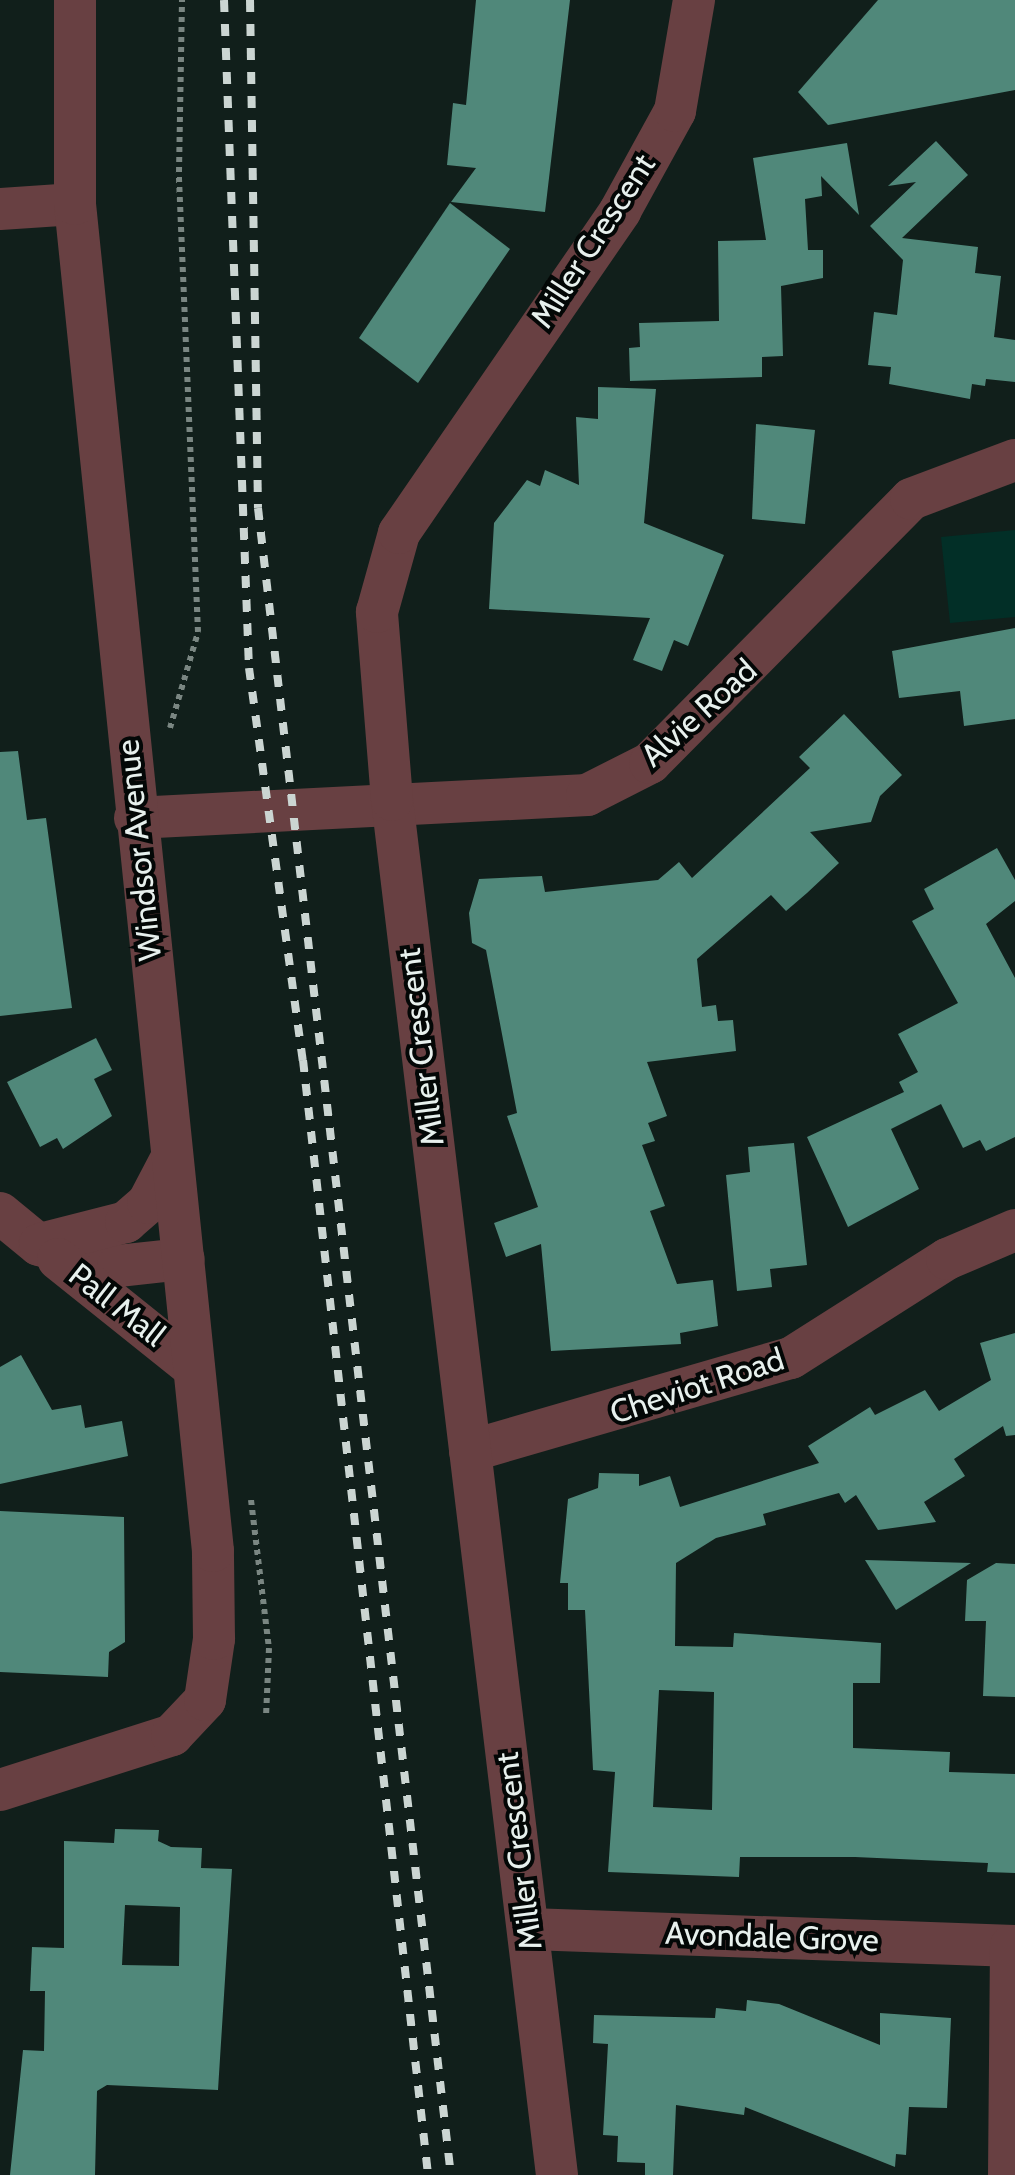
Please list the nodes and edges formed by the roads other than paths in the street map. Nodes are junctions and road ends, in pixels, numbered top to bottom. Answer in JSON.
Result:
{"nodes":[{"id":1,"x":74,"y":0,"type":"edge"},
{"id":2,"x":694,"y":0,"type":"edge"},
{"id":3,"x":75,"y":204,"type":"junction"},
{"id":4,"x":0,"y":209,"type":"edge"},
{"id":5,"x":1015,"y":460,"type":"edge"},
{"id":6,"x":392,"y":800,"type":"junction"},
{"id":7,"x":135,"y":818,"type":"junction"},
{"id":8,"x":172,"y":1157,"type":"junction"},
{"id":9,"x":0,"y":1213,"type":"edge"},
{"id":10,"x":1015,"y":1230,"type":"edge"},
{"id":11,"x":39,"y":1245,"type":"junction"},
{"id":12,"x":184,"y":1259,"type":"junction"},
{"id":13,"x":194,"y":1368,"type":"junction"},
{"id":14,"x":470,"y":1451,"type":"junction"},
{"id":15,"x":0,"y":1790,"type":"edge"},
{"id":16,"x":529,"y":1929,"type":"junction"},
{"id":17,"x":1013,"y":1946,"type":"edge"},
{"id":18,"x":556,"y":2175,"type":"edge"},
{"id":19,"x":1008,"y":2175,"type":"edge"}],
"edges":[{"from":1,"to":3,"type":"street","name":"Windsor Avenue"},
{"from":2,"to":6,"type":"street","name":"Miller Crescent"},
{"from":3,"to":4,"type":"street"},
{"from":3,"to":7,"type":"street","name":"Windsor Avenue"},
{"from":5,"to":6,"type":"street","name":"Alvie Road"},
{"from":6,"to":7,"type":"street","name":"Alvie Road"},
{"from":6,"to":14,"type":"street","name":"Miller Crescent"},
{"from":7,"to":8,"type":"street","name":"Windsor Avenue"},
{"from":8,"to":11,"type":"street","name":"Pall Mall"},
{"from":8,"to":12,"type":"street","name":"Windsor Avenue"},
{"from":9,"to":11,"type":"street","name":"Pall Mall"},
{"from":10,"to":14,"type":"street","name":"Cheviot Road"},
{"from":11,"to":12,"type":"street","name":"Pall Mall"},
{"from":11,"to":13,"type":"street","name":"Pall Mall"},
{"from":12,"to":13,"type":"street","name":"Windsor Avenue"},
{"from":13,"to":15,"type":"street","name":"Windsor Avenue"},
{"from":14,"to":16,"type":"street","name":"Miller Crescent"},
{"from":16,"to":17,"type":"street","name":"Avondale Grove"},
{"from":16,"to":18,"type":"street","name":"Miller Crescent"},
{"from":17,"to":19,"type":"street"}]}
